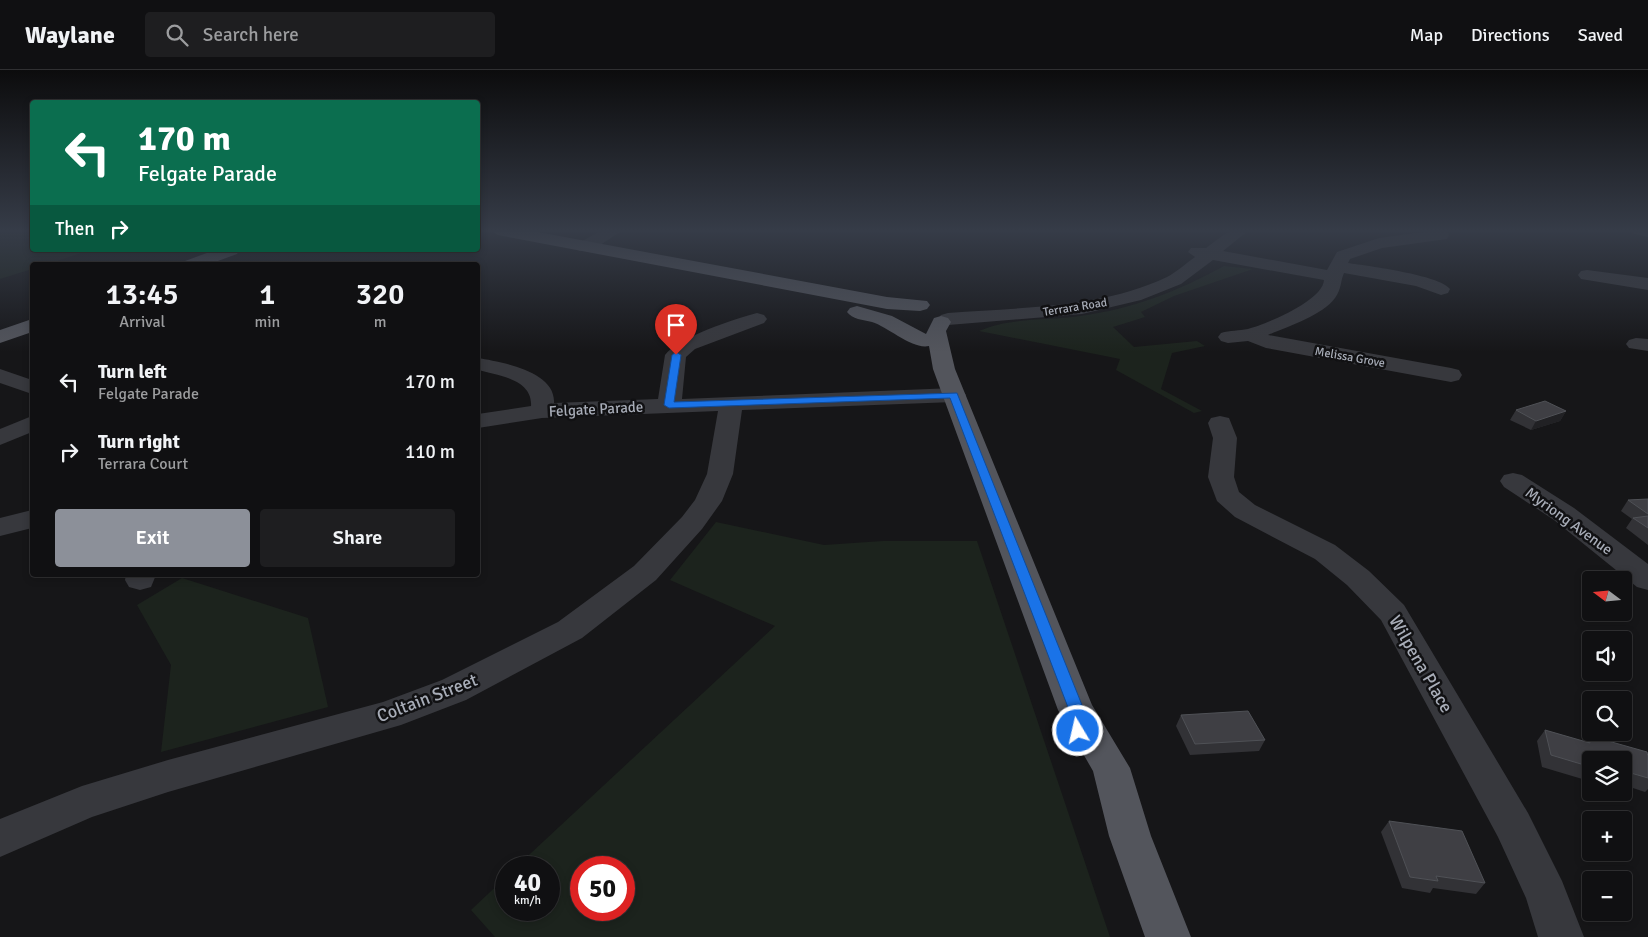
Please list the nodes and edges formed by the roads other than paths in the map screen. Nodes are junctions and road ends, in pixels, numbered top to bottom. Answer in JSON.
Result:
{"nodes":[{"id":1,"x":691,"y":270,"type":"edge"},
{"id":2,"x":710,"y":270,"type":"edge"},
{"id":3,"x":1184,"y":270,"type":"edge"},
{"id":4,"x":1331,"y":270,"type":"edge"},
{"id":5,"x":1335,"y":271,"type":"junction"},
{"id":6,"x":1587,"y":275,"type":"dead end"},
{"id":7,"x":1648,"y":284,"type":"edge"},
{"id":8,"x":1441,"y":289,"type":"dead end"},
{"id":9,"x":810,"y":299,"type":"junction"},
{"id":10,"x":914,"y":312,"type":"junction"},
{"id":11,"x":943,"y":315,"type":"junction"},
{"id":12,"x":757,"y":319,"type":"dead end"},
{"id":13,"x":30,"y":326,"type":"edge"},
{"id":14,"x":1251,"y":335,"type":"junction"},
{"id":15,"x":0,"y":337,"type":"edge"},
{"id":16,"x":1228,"y":337,"type":"dead end"},
{"id":17,"x":924,"y":341,"type":"junction"},
{"id":18,"x":480,"y":365,"type":"edge"},
{"id":19,"x":944,"y":369,"type":"junction"},
{"id":20,"x":1451,"y":375,"type":"dead end"},
{"id":21,"x":0,"y":376,"type":"edge"},
{"id":22,"x":30,"y":386,"type":"edge"},
{"id":23,"x":954,"y":395,"type":"junction"},
{"id":24,"x":731,"y":402,"type":"junction"},
{"id":25,"x":669,"y":405,"type":"junction"},
{"id":26,"x":542,"y":411,"type":"junction"},
{"id":27,"x":480,"y":421,"type":"edge"},
{"id":28,"x":1220,"y":423,"type":"dead end"},
{"id":29,"x":30,"y":424,"type":"edge"},
{"id":30,"x":0,"y":438,"type":"edge"},
{"id":31,"x":1512,"y":481,"type":"dead end"},
{"id":32,"x":30,"y":519,"type":"edge"},
{"id":33,"x":0,"y":526,"type":"edge"},
{"id":34,"x":1648,"y":580,"type":"edge"},
{"id":35,"x":0,"y":838,"type":"edge"},
{"id":36,"x":1168,"y":937,"type":"edge"},
{"id":37,"x":1561,"y":937,"type":"edge"}],
"edges":[{"from":1,"to":9,"type":"main road"},
{"from":2,"to":10,"type":"main road"},
{"from":3,"to":11,"type":"street","name":"Terrara Road"},
{"from":4,"to":5,"type":"street"},
{"from":5,"to":8,"type":"street"},
{"from":5,"to":14,"type":"street","name":"Melissa Grove"},
{"from":6,"to":7,"type":"street"},
{"from":9,"to":10,"type":"main road"},
{"from":9,"to":17,"type":"main road"},
{"from":10,"to":11,"type":"main road"},
{"from":10,"to":17,"type":"main road"},
{"from":11,"to":19,"type":"main road"},
{"from":12,"to":25,"type":"street"},
{"from":13,"to":15,"type":"main road"},
{"from":14,"to":16,"type":"street","name":"Melissa Grove"},
{"from":14,"to":20,"type":"street","name":"Melissa Grove"},
{"from":17,"to":19,"type":"main road"},
{"from":18,"to":26,"type":"street"},
{"from":19,"to":23,"type":"main road"},
{"from":21,"to":22,"type":"street"},
{"from":23,"to":24,"type":"street","name":"Felgate Parade"},
{"from":23,"to":36,"type":"main road"},
{"from":24,"to":25,"type":"street","name":"Felgate Parade"},
{"from":24,"to":35,"type":"street","name":"Coltain Street"},
{"from":25,"to":26,"type":"street","name":"Felgate Parade"},
{"from":26,"to":27,"type":"street","name":"Felgate Parade"},
{"from":28,"to":37,"type":"street","name":"Wilpena Place"},
{"from":29,"to":30,"type":"street"},
{"from":31,"to":34,"type":"street","name":"Myriong Avenue"},
{"from":32,"to":33,"type":"street"}]}
